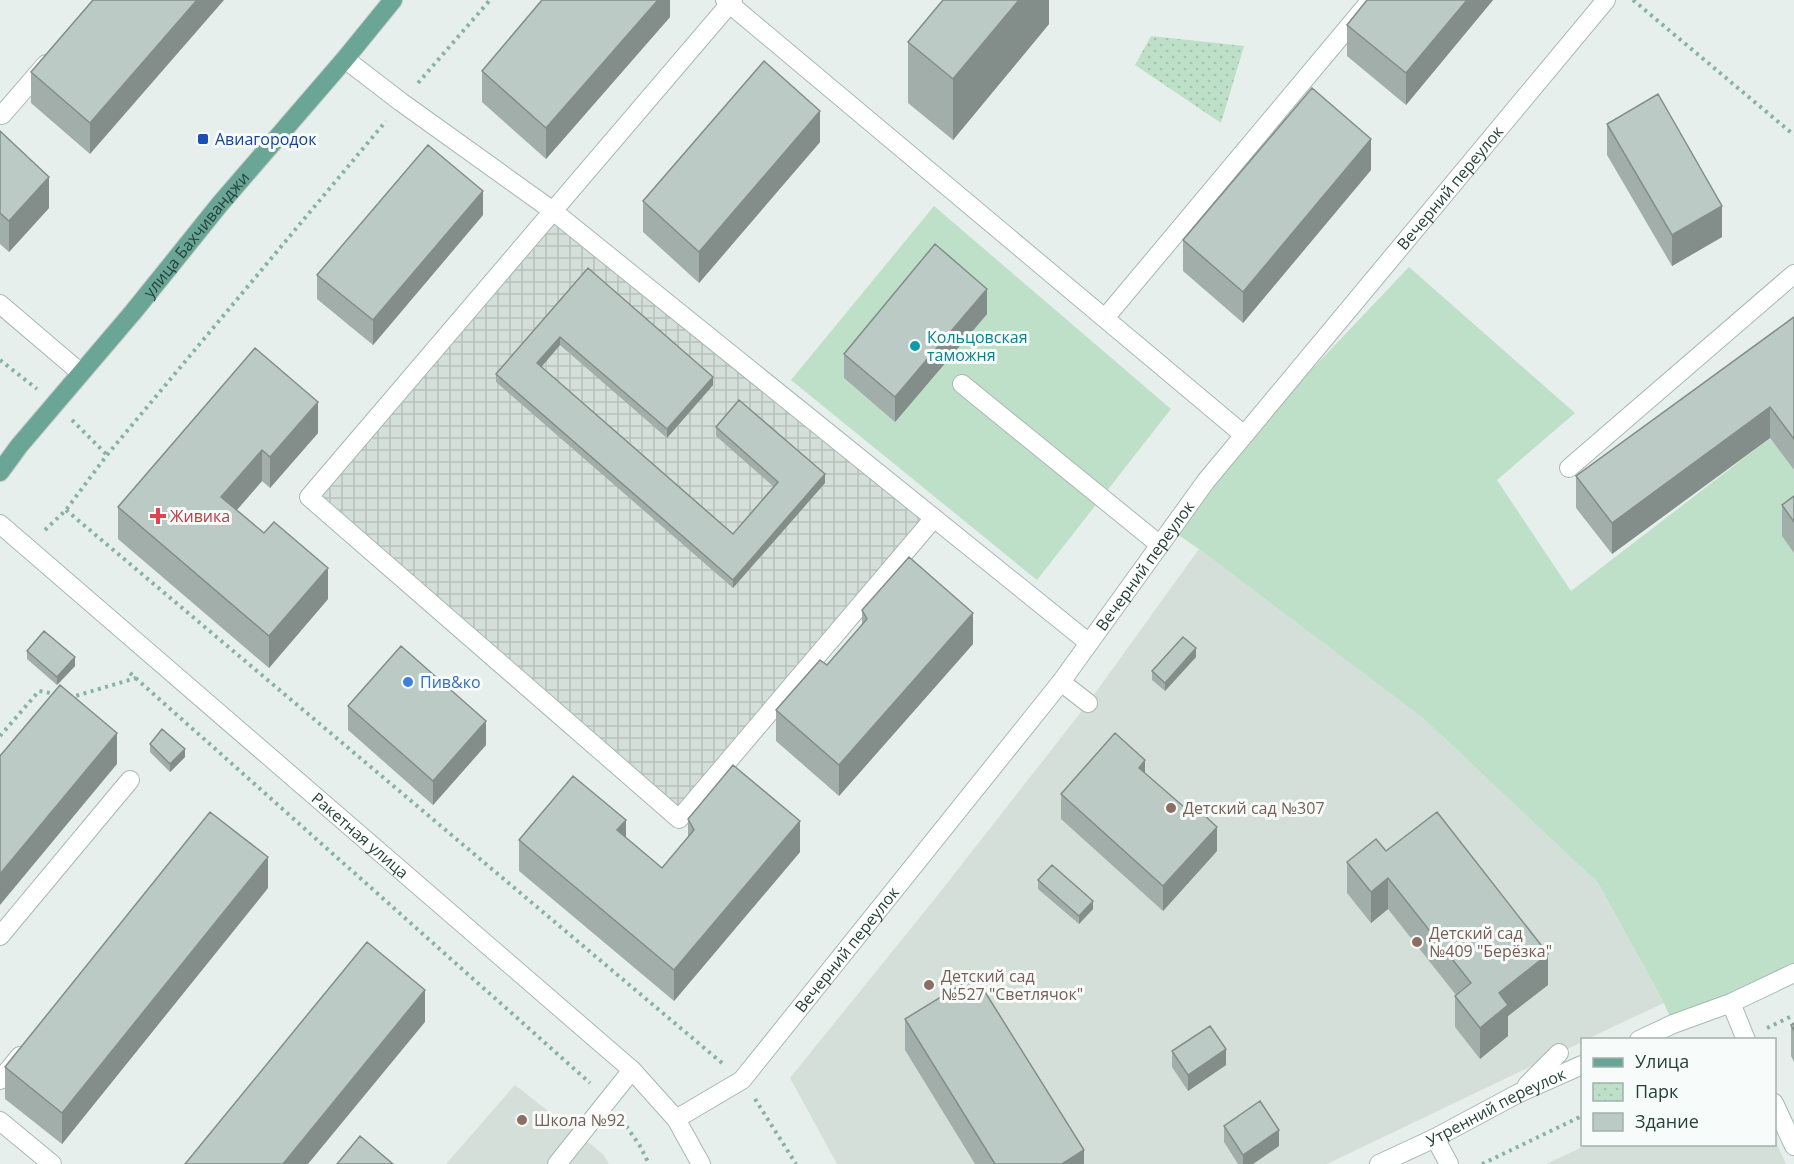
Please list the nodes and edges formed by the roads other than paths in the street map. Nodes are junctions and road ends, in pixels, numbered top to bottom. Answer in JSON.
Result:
{"nodes":[{"id":1,"x":393,"y":0,"type":"edge"},
{"id":2,"x":1371,"y":0,"type":"edge"},
{"id":3,"x":1606,"y":0,"type":"edge"},
{"id":4,"x":729,"y":1,"type":"edge"},
{"id":5,"x":56,"y":53,"type":"edge"},
{"id":6,"x":345,"y":59,"type":"junction"},
{"id":7,"x":0,"y":113,"type":"edge"},
{"id":8,"x":554,"y":211,"type":"junction"},
{"id":9,"x":1794,"y":274,"type":"edge"},
{"id":10,"x":0,"y":304,"type":"edge"},
{"id":11,"x":1105,"y":318,"type":"junction"},
{"id":12,"x":81,"y":373,"type":"junction"},
{"id":13,"x":962,"y":384,"type":"dead end"},
{"id":14,"x":1244,"y":435,"type":"junction"},
{"id":15,"x":1569,"y":468,"type":"dead end"},
{"id":16,"x":0,"y":472,"type":"edge"},
{"id":17,"x":934,"y":518,"type":"junction"},
{"id":18,"x":0,"y":524,"type":"edge"},
{"id":19,"x":1160,"y":545,"type":"junction"},
{"id":20,"x":1089,"y":643,"type":"junction"},
{"id":21,"x":1061,"y":682,"type":"junction"},
{"id":22,"x":1088,"y":703,"type":"dead end"},
{"id":23,"x":130,"y":780,"type":"dead end"},
{"id":24,"x":0,"y":936,"type":"edge"},
{"id":25,"x":1794,"y":973,"type":"edge"},
{"id":26,"x":1731,"y":1003,"type":"junction"},
{"id":27,"x":1643,"y":1038,"type":"edge"},
{"id":28,"x":1745,"y":1038,"type":"edge"},
{"id":29,"x":29,"y":1044,"type":"edge"},
{"id":30,"x":1559,"y":1053,"type":"dead end"},
{"id":31,"x":1581,"y":1065,"type":"edge"},
{"id":32,"x":632,"y":1070,"type":"junction"},
{"id":33,"x":0,"y":1080,"type":"edge"},
{"id":34,"x":1519,"y":1092,"type":"junction"},
{"id":35,"x":1776,"y":1107,"type":"edge"},
{"id":36,"x":676,"y":1119,"type":"junction"},
{"id":37,"x":0,"y":1121,"type":"edge"},
{"id":38,"x":1435,"y":1138,"type":"junction"},
{"id":39,"x":1794,"y":1146,"type":"edge"},
{"id":40,"x":52,"y":1164,"type":"edge"},
{"id":41,"x":557,"y":1164,"type":"edge"},
{"id":42,"x":701,"y":1164,"type":"edge"},
{"id":43,"x":1379,"y":1164,"type":"edge"},
{"id":44,"x":1449,"y":1164,"type":"edge"}],
"edges":[{"from":1,"to":6,"type":"main road","name":"улица Бахчиванджи"},
{"from":2,"to":11,"type":"street"},
{"from":3,"to":14,"type":"street","name":"Вечерний переулок"},
{"from":4,"to":8,"type":"street"},
{"from":4,"to":11,"type":"street"},
{"from":5,"to":7,"type":"street"},
{"from":6,"to":8,"type":"street"},
{"from":6,"to":12,"type":"main road","name":"улица Бахчиванджи"},
{"from":8,"to":17,"type":"street"},
{"from":8,"to":17,"type":"street"},
{"from":9,"to":15,"type":"street"},
{"from":10,"to":12,"type":"street"},
{"from":11,"to":14,"type":"street"},
{"from":12,"to":16,"type":"main road","name":"улица Бахчиванджи"},
{"from":13,"to":19,"type":"street"},
{"from":14,"to":19,"type":"street","name":"Вечерний переулок"},
{"from":17,"to":20,"type":"street"},
{"from":18,"to":32,"type":"street","name":"Ракетная улица"},
{"from":19,"to":20,"type":"street","name":"Вечерний переулок"},
{"from":20,"to":21,"type":"street","name":"Вечерний переулок"},
{"from":21,"to":22,"type":"street"},
{"from":21,"to":36,"type":"street","name":"Вечерний переулок"},
{"from":23,"to":24,"type":"street"},
{"from":25,"to":26,"type":"street"},
{"from":26,"to":27,"type":"street"},
{"from":26,"to":28,"type":"street"},
{"from":29,"to":33,"type":"street"},
{"from":30,"to":34,"type":"street"},
{"from":31,"to":34,"type":"street","name":"Утренний переулок"},
{"from":32,"to":36,"type":"street","name":"Ракетная улица"},
{"from":32,"to":41,"type":"street"},
{"from":34,"to":38,"type":"street","name":"Утренний переулок"},
{"from":35,"to":39,"type":"street"},
{"from":36,"to":42,"type":"street","name":"Ракетная улица"},
{"from":37,"to":40,"type":"street"},
{"from":38,"to":43,"type":"street","name":"Утренний переулок"},
{"from":38,"to":44,"type":"street"}]}
